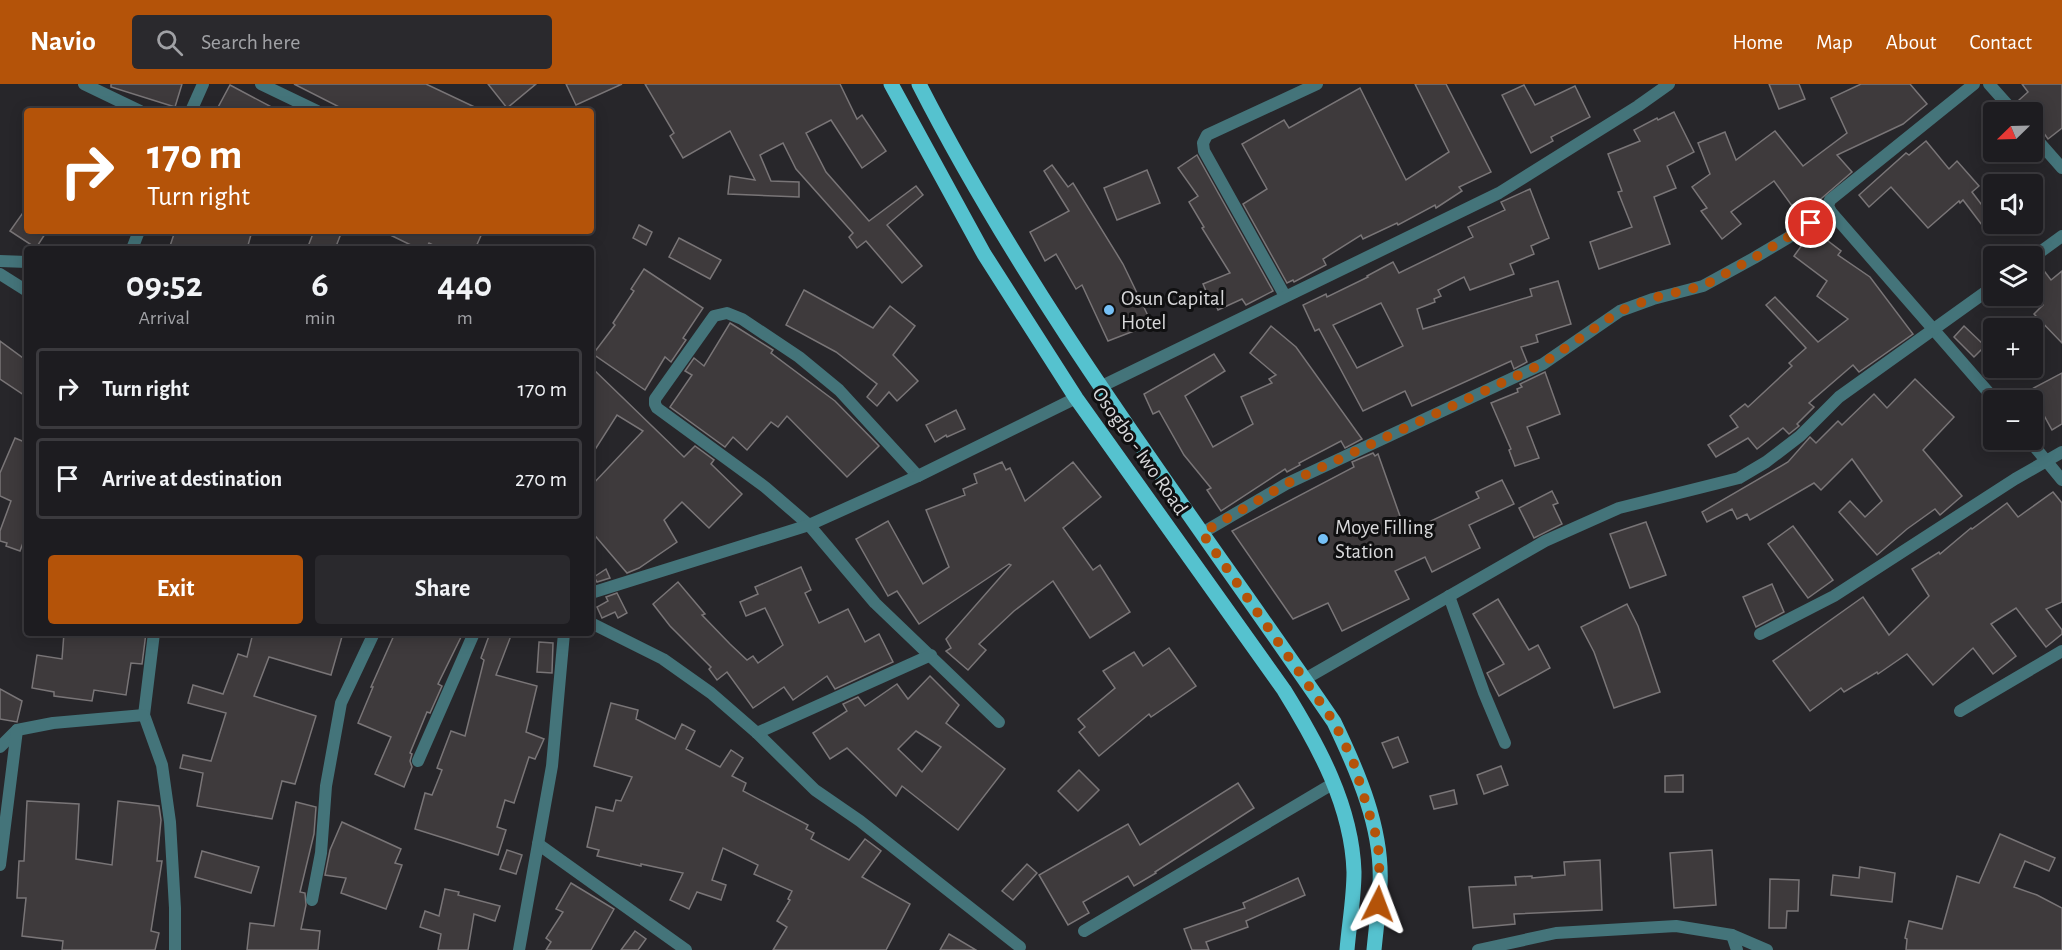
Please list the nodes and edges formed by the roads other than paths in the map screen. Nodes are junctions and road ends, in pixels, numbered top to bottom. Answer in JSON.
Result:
{"nodes":[{"id":1,"x":84,"y":84,"type":"edge"},
{"id":2,"x":204,"y":84,"type":"edge"},
{"id":3,"x":261,"y":84,"type":"edge"},
{"id":4,"x":891,"y":84,"type":"edge"},
{"id":5,"x":919,"y":84,"type":"edge"},
{"id":6,"x":1317,"y":84,"type":"edge"},
{"id":7,"x":1669,"y":84,"type":"edge"},
{"id":8,"x":1974,"y":84,"type":"edge"},
{"id":9,"x":1989,"y":84,"type":"edge"},
{"id":10,"x":2005,"y":102,"type":"edge"},
{"id":11,"x":134,"y":108,"type":"edge"},
{"id":12,"x":192,"y":108,"type":"edge"},
{"id":13,"x":311,"y":108,"type":"edge"},
{"id":14,"x":2043,"y":146,"type":"edge"},
{"id":15,"x":2062,"y":168,"type":"edge"},
{"id":16,"x":1831,"y":212,"type":"junction"},
{"id":17,"x":2062,"y":236,"type":"edge"},
{"id":18,"x":2043,"y":250,"type":"edge"},
{"id":19,"x":0,"y":261,"type":"edge"},
{"id":20,"x":24,"y":262,"type":"edge"},
{"id":21,"x":0,"y":273,"type":"edge"},
{"id":22,"x":24,"y":289,"type":"edge"},
{"id":23,"x":1983,"y":294,"type":"edge"},
{"id":24,"x":1285,"y":296,"type":"junction"},
{"id":25,"x":1934,"y":331,"type":"junction"},
{"id":26,"x":1100,"y":387,"type":"junction"},
{"id":27,"x":1986,"y":390,"type":"edge"},
{"id":28,"x":1076,"y":398,"type":"junction"},
{"id":29,"x":2038,"y":450,"type":"edge"},
{"id":30,"x":2062,"y":452,"type":"edge"},
{"id":31,"x":2047,"y":461,"type":"junction"},
{"id":32,"x":918,"y":476,"type":"junction"},
{"id":33,"x":2062,"y":480,"type":"edge"},
{"id":34,"x":809,"y":525,"type":"junction"},
{"id":35,"x":1202,"y":533,"type":"junction"},
{"id":36,"x":594,"y":591,"type":"edge"},
{"id":37,"x":1449,"y":596,"type":"junction"},
{"id":38,"x":594,"y":624,"type":"edge"},
{"id":39,"x":1760,"y":634,"type":"dead end"},
{"id":40,"x":154,"y":636,"type":"edge"},
{"id":41,"x":373,"y":636,"type":"edge"},
{"id":42,"x":473,"y":636,"type":"edge"},
{"id":43,"x":564,"y":636,"type":"edge"},
{"id":44,"x":2062,"y":651,"type":"edge"},
{"id":45,"x":931,"y":655,"type":"junction"},
{"id":46,"x":1305,"y":679,"type":"junction"},
{"id":47,"x":1960,"y":711,"type":"dead end"},
{"id":48,"x":144,"y":715,"type":"junction"},
{"id":49,"x":999,"y":722,"type":"dead end"},
{"id":50,"x":17,"y":730,"type":"junction"},
{"id":51,"x":758,"y":733,"type":"junction"},
{"id":52,"x":1505,"y":743,"type":"dead end"},
{"id":53,"x":0,"y":747,"type":"edge"},
{"id":54,"x":418,"y":761,"type":"dead end"},
{"id":55,"x":1334,"y":783,"type":"junction"},
{"id":56,"x":538,"y":844,"type":"junction"},
{"id":57,"x":0,"y":865,"type":"edge"},
{"id":58,"x":312,"y":900,"type":"dead end"},
{"id":59,"x":1084,"y":931,"type":"dead end"},
{"id":60,"x":1732,"y":935,"type":"junction"},
{"id":61,"x":1020,"y":947,"type":"dead end"},
{"id":62,"x":175,"y":950,"type":"edge"},
{"id":63,"x":519,"y":950,"type":"edge"},
{"id":64,"x":686,"y":950,"type":"edge"},
{"id":65,"x":1347,"y":950,"type":"edge"},
{"id":66,"x":1374,"y":950,"type":"edge"},
{"id":67,"x":1478,"y":950,"type":"edge"},
{"id":68,"x":1737,"y":950,"type":"edge"},
{"id":69,"x":1767,"y":950,"type":"edge"}],
"edges":[{"from":1,"to":11,"type":"street"},
{"from":2,"to":12,"type":"street"},
{"from":3,"to":13,"type":"street"},
{"from":4,"to":28,"type":"main road","name":"Osogbo - Iwo Road"},
{"from":5,"to":26,"type":"main road","name":"Osogbo - Iwo Road"},
{"from":6,"to":24,"type":"street"},
{"from":7,"to":24,"type":"street"},
{"from":8,"to":16,"type":"street"},
{"from":9,"to":10,"type":"street"},
{"from":14,"to":15,"type":"street"},
{"from":16,"to":25,"type":"street"},
{"from":16,"to":35,"type":"street"},
{"from":17,"to":18,"type":"street"},
{"from":19,"to":20,"type":"street"},
{"from":21,"to":22,"type":"street"},
{"from":23,"to":25,"type":"street"},
{"from":24,"to":26,"type":"street"},
{"from":25,"to":27,"type":"street"},
{"from":25,"to":37,"type":"street"},
{"from":26,"to":35,"type":"main road","name":"Osogbo - Iwo Road"},
{"from":28,"to":32,"type":"street"},
{"from":28,"to":55,"type":"main road","name":"Osogbo - Iwo Road"},
{"from":29,"to":31,"type":"street"},
{"from":30,"to":31,"type":"street"},
{"from":31,"to":33,"type":"street"},
{"from":31,"to":39,"type":"street"},
{"from":32,"to":34,"type":"street"},
{"from":32,"to":34,"type":"street"},
{"from":34,"to":36,"type":"street"},
{"from":34,"to":45,"type":"street"},
{"from":35,"to":46,"type":"main road","name":"Osogbo - Iwo Road"},
{"from":37,"to":46,"type":"street"},
{"from":37,"to":52,"type":"street"},
{"from":38,"to":51,"type":"street"},
{"from":40,"to":48,"type":"street"},
{"from":41,"to":58,"type":"street"},
{"from":42,"to":54,"type":"street"},
{"from":43,"to":56,"type":"street"},
{"from":44,"to":47,"type":"street"},
{"from":45,"to":49,"type":"street"},
{"from":45,"to":51,"type":"street"},
{"from":46,"to":66,"type":"main road","name":"Osogbo - Iwo Road"},
{"from":48,"to":50,"type":"street"},
{"from":48,"to":62,"type":"street"},
{"from":50,"to":53,"type":"street"},
{"from":50,"to":57,"type":"street"},
{"from":51,"to":61,"type":"street"},
{"from":55,"to":59,"type":"street"},
{"from":55,"to":65,"type":"main road","name":"Osogbo - Iwo Road"},
{"from":56,"to":63,"type":"street"},
{"from":56,"to":64,"type":"street"},
{"from":60,"to":67,"type":"street"},
{"from":60,"to":68,"type":"street"},
{"from":60,"to":69,"type":"street"}]}
